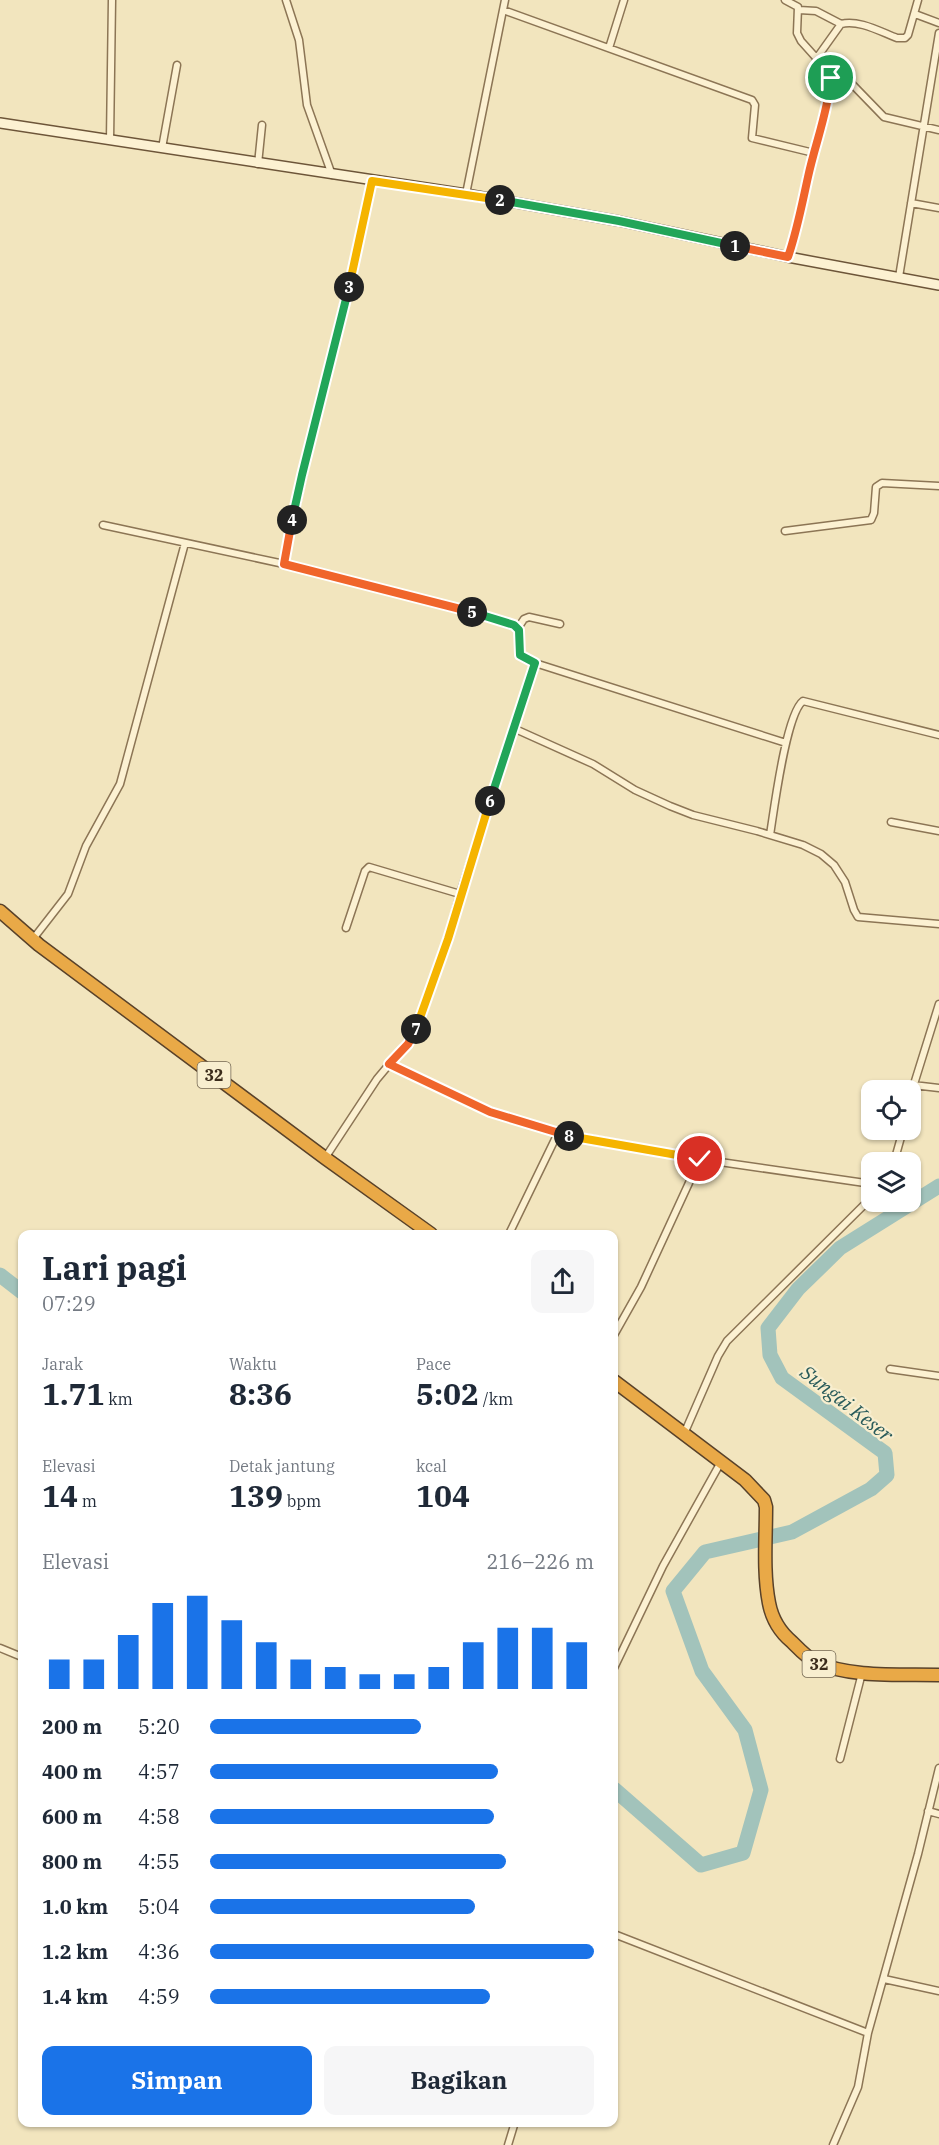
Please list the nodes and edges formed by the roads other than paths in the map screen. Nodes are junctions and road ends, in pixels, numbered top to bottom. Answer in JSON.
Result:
{"nodes":[{"id":1,"x":111,"y":0,"type":"edge"},
{"id":2,"x":286,"y":0,"type":"edge"},
{"id":3,"x":505,"y":0,"type":"edge"},
{"id":4,"x":624,"y":0,"type":"edge"},
{"id":5,"x":785,"y":0,"type":"edge"},
{"id":6,"x":918,"y":0,"type":"edge"},
{"id":7,"x":503,"y":10,"type":"junction"},
{"id":8,"x":799,"y":10,"type":"junction"},
{"id":9,"x":915,"y":14,"type":"junction"},
{"id":10,"x":939,"y":23,"type":"edge"},
{"id":11,"x":841,"y":24,"type":"junction"},
{"id":12,"x":939,"y":33,"type":"edge"},
{"id":13,"x":609,"y":48,"type":"junction"},
{"id":14,"x":816,"y":59,"type":"junction"},
{"id":15,"x":177,"y":65,"type":"dead end"},
{"id":16,"x":831,"y":78,"type":"junction"},
{"id":17,"x":0,"y":123,"type":"edge"},
{"id":18,"x":262,"y":125,"type":"dead end"},
{"id":19,"x":923,"y":127,"type":"junction"},
{"id":20,"x":939,"y":130,"type":"edge"},
{"id":21,"x":110,"y":140,"type":"junction"},
{"id":22,"x":162,"y":148,"type":"junction"},
{"id":23,"x":814,"y":153,"type":"junction"},
{"id":24,"x":258,"y":164,"type":"junction"},
{"id":25,"x":332,"y":175,"type":"junction"},
{"id":26,"x":372,"y":181,"type":"junction"},
{"id":27,"x":466,"y":194,"type":"junction"},
{"id":28,"x":911,"y":203,"type":"junction"},
{"id":29,"x":939,"y":208,"type":"edge"},
{"id":30,"x":788,"y":257,"type":"junction"},
{"id":31,"x":899,"y":278,"type":"junction"},
{"id":32,"x":939,"y":285,"type":"edge"},
{"id":33,"x":939,"y":486,"type":"edge"},
{"id":34,"x":104,"y":525,"type":"dead end"},
{"id":35,"x":786,"y":531,"type":"dead end"},
{"id":36,"x":185,"y":543,"type":"junction"},
{"id":37,"x":284,"y":564,"type":"junction"},
{"id":38,"x":560,"y":624,"type":"dead end"},
{"id":39,"x":518,"y":628,"type":"junction"},
{"id":40,"x":535,"y":663,"type":"junction"},
{"id":41,"x":513,"y":728,"type":"junction"},
{"id":42,"x":939,"y":735,"type":"edge"},
{"id":43,"x":786,"y":743,"type":"junction"},
{"id":44,"x":891,"y":822,"type":"dead end"},
{"id":45,"x":939,"y":831,"type":"edge"},
{"id":46,"x":770,"y":835,"type":"junction"},
{"id":47,"x":460,"y":894,"type":"junction"},
{"id":48,"x":0,"y":911,"type":"edge"},
{"id":49,"x":939,"y":924,"type":"edge"},
{"id":50,"x":346,"y":928,"type":"dead end"},
{"id":51,"x":33,"y":940,"type":"junction"},
{"id":52,"x":939,"y":1004,"type":"edge"},
{"id":53,"x":389,"y":1064,"type":"junction"},
{"id":54,"x":914,"y":1080,"type":"edge"},
{"id":55,"x":921,"y":1085,"type":"edge"},
{"id":56,"x":939,"y":1088,"type":"edge"},
{"id":57,"x":558,"y":1133,"type":"junction"},
{"id":58,"x":325,"y":1158,"type":"junction"},
{"id":59,"x":700,"y":1159,"type":"junction"},
{"id":60,"x":861,"y":1182,"type":"edge"},
{"id":61,"x":861,"y":1208,"type":"edge"},
{"id":62,"x":425,"y":1230,"type":"edge"},
{"id":63,"x":511,"y":1230,"type":"edge"},
{"id":64,"x":618,"y":1328,"type":"edge"},
{"id":65,"x":890,"y":1369,"type":"dead end"},
{"id":66,"x":939,"y":1376,"type":"edge"},
{"id":67,"x":618,"y":1383,"type":"edge"},
{"id":68,"x":684,"y":1434,"type":"junction"},
{"id":69,"x":722,"y":1461,"type":"junction"},
{"id":70,"x":0,"y":1648,"type":"edge"},
{"id":71,"x":18,"y":1656,"type":"edge"},
{"id":72,"x":618,"y":1660,"type":"edge"},
{"id":73,"x":862,"y":1672,"type":"junction"},
{"id":74,"x":939,"y":1675,"type":"edge"},
{"id":75,"x":840,"y":1759,"type":"dead end"},
{"id":76,"x":939,"y":1768,"type":"edge"},
{"id":77,"x":928,"y":1811,"type":"junction"},
{"id":78,"x":939,"y":1814,"type":"edge"},
{"id":79,"x":618,"y":1936,"type":"edge"},
{"id":80,"x":884,"y":1979,"type":"junction"},
{"id":81,"x":939,"y":1991,"type":"edge"},
{"id":82,"x":868,"y":2033,"type":"junction"},
{"id":83,"x":513,"y":2127,"type":"edge"},
{"id":84,"x":508,"y":2145,"type":"edge"},
{"id":85,"x":833,"y":2145,"type":"edge"}],
"edges":[{"from":1,"to":21,"type":"street"},
{"from":2,"to":25,"type":"street"},
{"from":3,"to":7,"type":"street"},
{"from":4,"to":13,"type":"street"},
{"from":5,"to":8,"type":"street"},
{"from":6,"to":9,"type":"street"},
{"from":7,"to":13,"type":"street"},
{"from":7,"to":27,"type":"street"},
{"from":8,"to":11,"type":"street"},
{"from":8,"to":14,"type":"street"},
{"from":9,"to":10,"type":"street"},
{"from":9,"to":11,"type":"street"},
{"from":11,"to":14,"type":"street"},
{"from":12,"to":19,"type":"street"},
{"from":13,"to":23,"type":"street"},
{"from":14,"to":16,"type":"street"},
{"from":15,"to":22,"type":"street"},
{"from":16,"to":19,"type":"street"},
{"from":16,"to":23,"type":"street"},
{"from":17,"to":21,"type":"street"},
{"from":18,"to":24,"type":"street"},
{"from":19,"to":20,"type":"street"},
{"from":19,"to":28,"type":"street"},
{"from":21,"to":22,"type":"street"},
{"from":22,"to":24,"type":"street"},
{"from":23,"to":30,"type":"street"},
{"from":24,"to":25,"type":"street"},
{"from":25,"to":26,"type":"street"},
{"from":26,"to":27,"type":"street"},
{"from":26,"to":37,"type":"street"},
{"from":27,"to":30,"type":"street"},
{"from":28,"to":29,"type":"street"},
{"from":28,"to":31,"type":"street"},
{"from":30,"to":31,"type":"street"},
{"from":31,"to":32,"type":"street"},
{"from":33,"to":35,"type":"street"},
{"from":34,"to":36,"type":"street"},
{"from":36,"to":37,"type":"street"},
{"from":36,"to":51,"type":"street"},
{"from":37,"to":39,"type":"street"},
{"from":38,"to":39,"type":"street"},
{"from":39,"to":40,"type":"street"},
{"from":40,"to":41,"type":"street"},
{"from":40,"to":43,"type":"street"},
{"from":41,"to":46,"type":"street"},
{"from":41,"to":47,"type":"street"},
{"from":42,"to":43,"type":"street"},
{"from":43,"to":46,"type":"street"},
{"from":44,"to":45,"type":"street"},
{"from":46,"to":49,"type":"street"},
{"from":47,"to":50,"type":"street"},
{"from":47,"to":53,"type":"street"},
{"from":48,"to":51,"type":"highway","number":"32"},
{"from":51,"to":58,"type":"highway","number":"32"},
{"from":52,"to":54,"type":"street"},
{"from":53,"to":57,"type":"street"},
{"from":53,"to":58,"type":"street"},
{"from":55,"to":56,"type":"street"},
{"from":57,"to":59,"type":"street"},
{"from":57,"to":63,"type":"street"},
{"from":58,"to":62,"type":"highway","number":"32"},
{"from":59,"to":60,"type":"street"},
{"from":59,"to":64,"type":"street"},
{"from":61,"to":68,"type":"street"},
{"from":65,"to":66,"type":"street"},
{"from":67,"to":68,"type":"highway","number":"32"},
{"from":68,"to":69,"type":"highway","number":"32"},
{"from":69,"to":72,"type":"street"},
{"from":69,"to":73,"type":"highway","number":"32"},
{"from":70,"to":71,"type":"street"},
{"from":73,"to":74,"type":"highway","number":"32"},
{"from":73,"to":75,"type":"street"},
{"from":76,"to":77,"type":"street"},
{"from":77,"to":78,"type":"street"},
{"from":77,"to":80,"type":"street"},
{"from":79,"to":82,"type":"street"},
{"from":80,"to":81,"type":"street"},
{"from":80,"to":82,"type":"street"},
{"from":82,"to":85,"type":"street"},
{"from":83,"to":84,"type":"street"}]}
